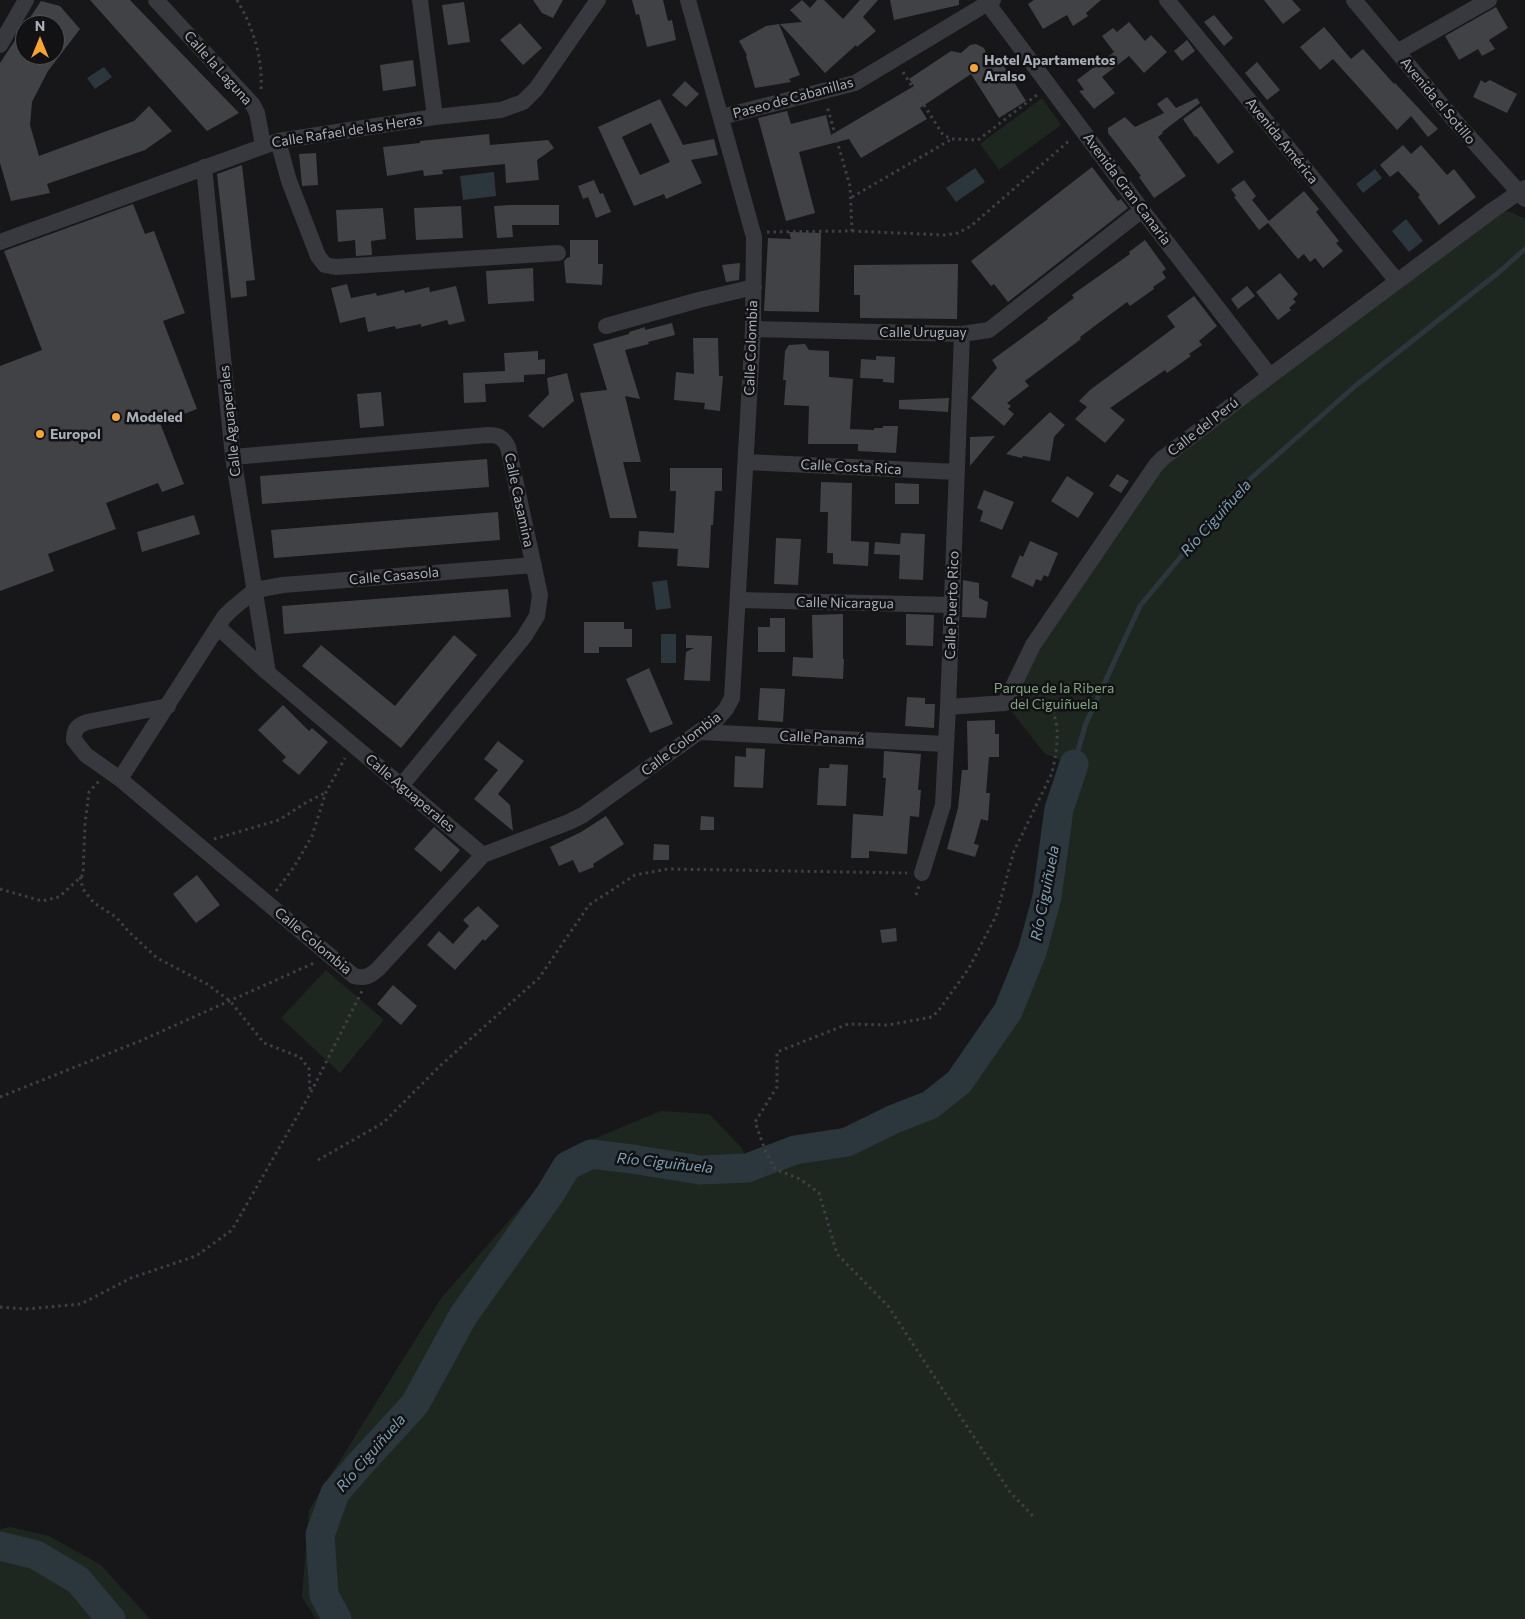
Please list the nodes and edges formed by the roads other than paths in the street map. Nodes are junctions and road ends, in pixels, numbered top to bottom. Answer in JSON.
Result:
{"nodes":[{"id":1,"x":26,"y":0,"type":"edge"},
{"id":2,"x":156,"y":0,"type":"edge"},
{"id":3,"x":420,"y":0,"type":"edge"},
{"id":4,"x":598,"y":0,"type":"edge"},
{"id":5,"x":688,"y":0,"type":"edge"},
{"id":6,"x":1167,"y":0,"type":"edge"},
{"id":7,"x":1354,"y":0,"type":"edge"},
{"id":8,"x":1489,"y":0,"type":"edge"},
{"id":9,"x":989,"y":1,"type":"edge"},
{"id":10,"x":0,"y":45,"type":"edge"},
{"id":11,"x":1398,"y":52,"type":"junction"},
{"id":12,"x":435,"y":117,"type":"junction"},
{"id":13,"x":721,"y":117,"type":"junction"},
{"id":14,"x":274,"y":147,"type":"junction"},
{"id":15,"x":204,"y":167,"type":"junction"},
{"id":16,"x":1523,"y":193,"type":"edge"},
{"id":17,"x":1142,"y":210,"type":"junction"},
{"id":18,"x":0,"y":242,"type":"edge"},
{"id":19,"x":558,"y":253,"type":"dead end"},
{"id":20,"x":1398,"y":281,"type":"junction"},
{"id":21,"x":754,"y":287,"type":"junction"},
{"id":22,"x":606,"y":326,"type":"dead end"},
{"id":23,"x":753,"y":328,"type":"junction"},
{"id":24,"x":962,"y":334,"type":"junction"},
{"id":25,"x":1270,"y":376,"type":"junction"},
{"id":26,"x":233,"y":457,"type":"junction"},
{"id":27,"x":746,"y":462,"type":"junction"},
{"id":28,"x":957,"y":472,"type":"junction"},
{"id":29,"x":534,"y":565,"type":"junction"},
{"id":30,"x":255,"y":590,"type":"junction"},
{"id":31,"x":738,"y":600,"type":"junction"},
{"id":32,"x":952,"y":605,"type":"junction"},
{"id":33,"x":260,"y":620,"type":"junction"},
{"id":34,"x":218,"y":627,"type":"junction"},
{"id":35,"x":234,"y":642,"type":"junction"},
{"id":36,"x":268,"y":673,"type":"junction"},
{"id":37,"x":168,"y":706,"type":"junction"},
{"id":38,"x":948,"y":707,"type":"junction"},
{"id":39,"x":699,"y":732,"type":"junction"},
{"id":40,"x":946,"y":744,"type":"junction"},
{"id":41,"x":114,"y":775,"type":"junction"},
{"id":42,"x":401,"y":786,"type":"junction"},
{"id":43,"x":482,"y":855,"type":"junction"},
{"id":44,"x":922,"y":873,"type":"road end"}],
"edges":[{"from":1,"to":10,"type":"street"},
{"from":2,"to":14,"type":"street","name":"Calle la Laguna"},
{"from":3,"to":12,"type":"street"},
{"from":4,"to":12,"type":"street","name":"Calle Rafael de las Heras"},
{"from":5,"to":13,"type":"street","name":"Calle Colombia"},
{"from":6,"to":20,"type":"street","name":"Avenida América"},
{"from":7,"to":11,"type":"street","name":"Avenida el Sotillo"},
{"from":8,"to":11,"type":"street"},
{"from":9,"to":13,"type":"street","name":"Paseo de Cabanillas"},
{"from":9,"to":17,"type":"street","name":"Avenida Gran Canaria"},
{"from":11,"to":16,"type":"street","name":"Avenida el Sotillo"},
{"from":12,"to":14,"type":"street","name":"Calle Rafael de las Heras"},
{"from":13,"to":21,"type":"street","name":"Calle Colombia"},
{"from":14,"to":15,"type":"street","name":"Calle Rafael de las Heras"},
{"from":14,"to":19,"type":"street","name":"Calle Rafael de las Heras"},
{"from":15,"to":18,"type":"street","name":"Calle Rafael de las Heras"},
{"from":15,"to":26,"type":"street","name":"Calle Aguaperales"},
{"from":16,"to":20,"type":"street","name":"Calle del Perú"},
{"from":17,"to":24,"type":"street","name":"Calle Uruguay"},
{"from":17,"to":25,"type":"street","name":"Avenida Gran Canaria"},
{"from":20,"to":25,"type":"street","name":"Calle del Perú"},
{"from":21,"to":22,"type":"street"},
{"from":21,"to":23,"type":"street","name":"Calle Colombia"},
{"from":23,"to":24,"type":"street","name":"Calle Uruguay"},
{"from":23,"to":27,"type":"street","name":"Calle Colombia"},
{"from":24,"to":28,"type":"street","name":"Calle Puerto Rico"},
{"from":25,"to":38,"type":"street","name":"Calle del Perú"},
{"from":26,"to":29,"type":"street","name":"Calle Casamina"},
{"from":26,"to":30,"type":"street","name":"Calle Aguaperales"},
{"from":27,"to":28,"type":"street","name":"Calle Costa Rica"},
{"from":27,"to":31,"type":"street","name":"Calle Colombia"},
{"from":28,"to":32,"type":"street","name":"Calle Puerto Rico"},
{"from":29,"to":30,"type":"street","name":"Calle Casasola"},
{"from":29,"to":42,"type":"street","name":"Calle Casamina"},
{"from":30,"to":33,"type":"street","name":"Calle Aguaperales"},
{"from":30,"to":34,"type":"street"},
{"from":31,"to":32,"type":"street","name":"Calle Nicaragua"},
{"from":31,"to":39,"type":"street","name":"Calle Colombia"},
{"from":32,"to":38,"type":"street","name":"Calle Puerto Rico"},
{"from":33,"to":35,"type":"street"},
{"from":33,"to":36,"type":"street","name":"Calle Aguaperales"},
{"from":34,"to":35,"type":"street","name":"Calle Aguaperales"},
{"from":34,"to":37,"type":"street"},
{"from":35,"to":36,"type":"street","name":"Calle Aguaperales"},
{"from":36,"to":42,"type":"street","name":"Calle Aguaperales"},
{"from":37,"to":41,"type":"street"},
{"from":37,"to":41,"type":"street","name":"Calle Colombia"},
{"from":38,"to":40,"type":"street","name":"Calle Puerto Rico"},
{"from":39,"to":40,"type":"street","name":"Calle Panamá"},
{"from":39,"to":43,"type":"street","name":"Calle Colombia"},
{"from":40,"to":44,"type":"street","name":"Calle Puerto Rico"},
{"from":41,"to":43,"type":"street","name":"Calle Colombia"},
{"from":42,"to":43,"type":"street","name":"Calle Aguaperales"}]}
